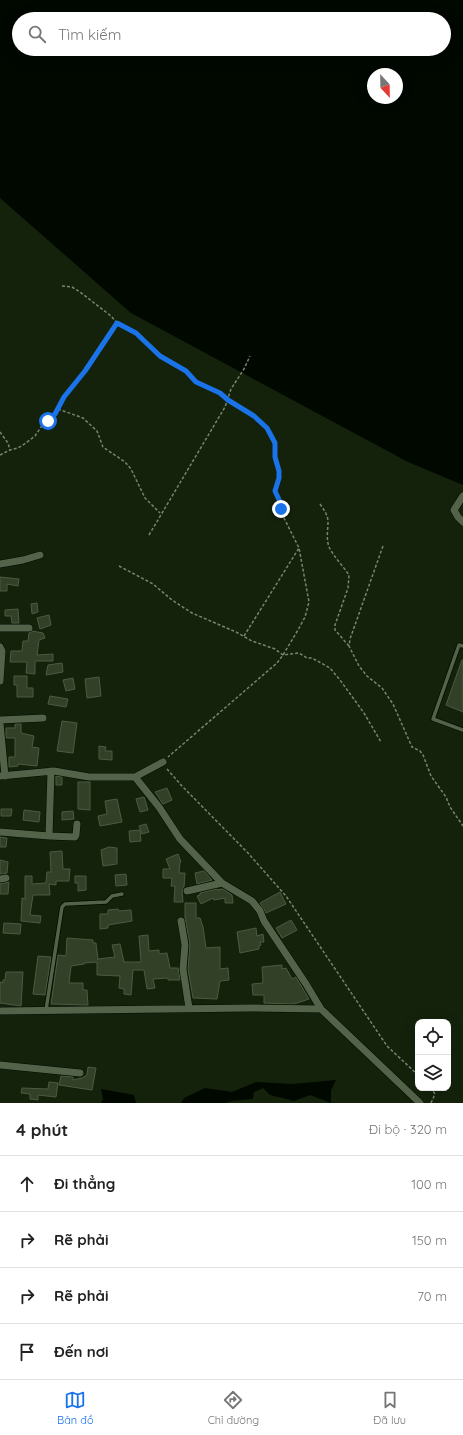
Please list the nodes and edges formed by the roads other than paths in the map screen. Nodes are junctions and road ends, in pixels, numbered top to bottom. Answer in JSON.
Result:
{"nodes":[{"id":1,"x":463,"y":496,"type":"edge"},
{"id":2,"x":463,"y":522,"type":"edge"},
{"id":3,"x":40,"y":555,"type":"dead end"},
{"id":4,"x":0,"y":564,"type":"edge"},
{"id":5,"x":0,"y":628,"type":"edge"},
{"id":6,"x":29,"y":628,"type":"dead end"},
{"id":7,"x":463,"y":646,"type":"edge"},
{"id":8,"x":0,"y":647,"type":"edge"},
{"id":9,"x":0,"y":681,"type":"edge"},
{"id":10,"x":43,"y":718,"type":"dead end"},
{"id":11,"x":0,"y":720,"type":"edge"},
{"id":12,"x":0,"y":723,"type":"edge"},
{"id":13,"x":463,"y":730,"type":"edge"},
{"id":14,"x":0,"y":734,"type":"edge"},
{"id":15,"x":162,"y":762,"type":"road end"},
{"id":16,"x":51,"y":771,"type":"junction"},
{"id":17,"x":2,"y":776,"type":"edge"},
{"id":18,"x":135,"y":777,"type":"junction"},
{"id":19,"x":77,"y":824,"type":"dead end"},
{"id":20,"x":0,"y":832,"type":"edge"},
{"id":21,"x":49,"y":836,"type":"junction"},
{"id":22,"x":222,"y":883,"type":"junction"},
{"id":23,"x":187,"y":891,"type":"dead end"},
{"id":24,"x":122,"y":894,"type":"dead end"},
{"id":25,"x":181,"y":921,"type":"dead end"},
{"id":26,"x":189,"y":1008,"type":"junction"},
{"id":27,"x":321,"y":1009,"type":"junction"},
{"id":28,"x":46,"y":1010,"type":"junction"},
{"id":29,"x":0,"y":1011,"type":"edge"},
{"id":30,"x":0,"y":1065,"type":"edge"},
{"id":31,"x":80,"y":1073,"type":"dead end"},
{"id":32,"x":420,"y":1103,"type":"edge"}],
"edges":[{"from":1,"to":2,"type":"street"},
{"from":3,"to":4,"type":"street"},
{"from":5,"to":6,"type":"street"},
{"from":7,"to":13,"type":"lane"},
{"from":8,"to":9,"type":"street"},
{"from":10,"to":11,"type":"street"},
{"from":12,"to":14,"type":"street"},
{"from":14,"to":17,"type":"street"},
{"from":15,"to":18,"type":"street"},
{"from":16,"to":17,"type":"street"},
{"from":16,"to":18,"type":"street"},
{"from":16,"to":21,"type":"street"},
{"from":18,"to":22,"type":"street"},
{"from":19,"to":21,"type":"street"},
{"from":20,"to":21,"type":"street"},
{"from":22,"to":23,"type":"street"},
{"from":22,"to":27,"type":"street"},
{"from":24,"to":28,"type":"lane"},
{"from":25,"to":26,"type":"street"},
{"from":26,"to":27,"type":"street"},
{"from":26,"to":28,"type":"street"},
{"from":27,"to":32,"type":"street"},
{"from":28,"to":29,"type":"street"},
{"from":30,"to":31,"type":"street"}]}
